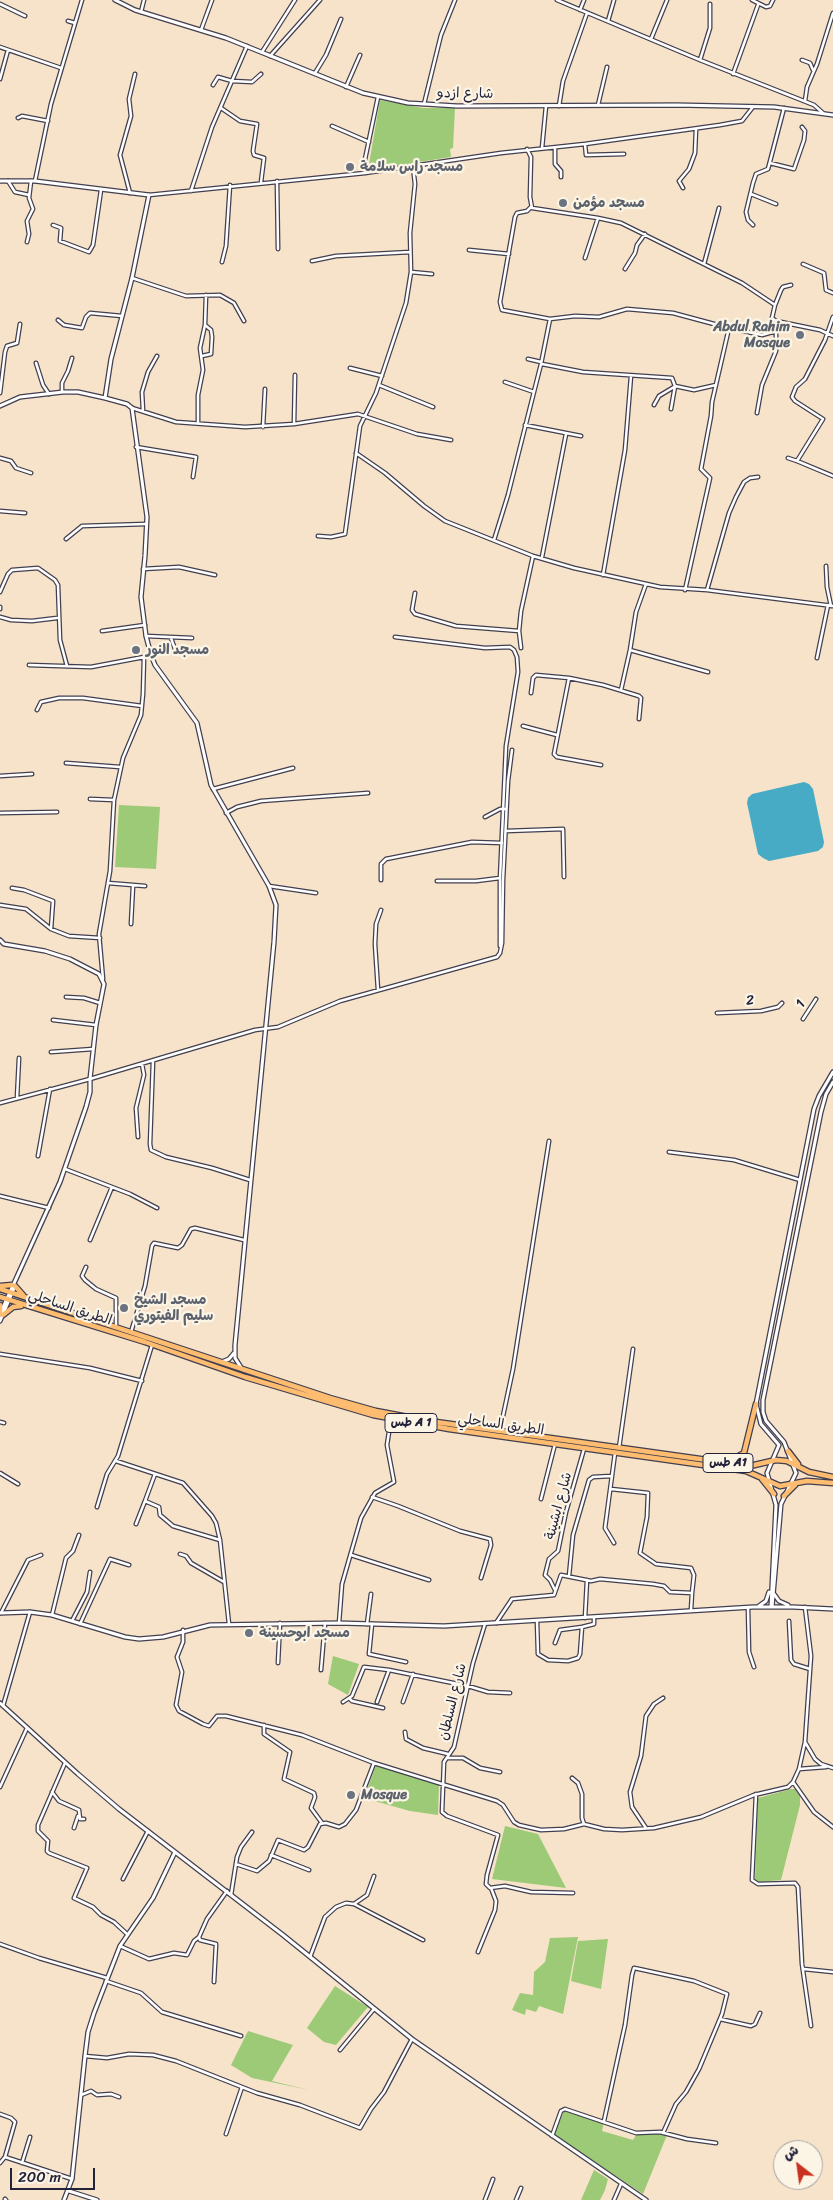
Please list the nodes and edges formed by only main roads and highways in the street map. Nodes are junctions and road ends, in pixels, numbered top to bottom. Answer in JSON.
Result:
{"nodes":[{"id":1,"x":0,"y":1287,"type":"edge"},
{"id":2,"x":0,"y":1297,"type":"edge"},
{"id":3,"x":26,"y":1297,"type":"junction"},
{"id":4,"x":0,"y":1305,"type":"edge"},
{"id":5,"x":26,"y":1306,"type":"junction"},
{"id":6,"x":1,"y":1314,"type":"edge"},
{"id":7,"x":183,"y":1349,"type":"junction"},
{"id":8,"x":182,"y":1354,"type":"junction"},
{"id":9,"x":756,"y":1404,"type":"road end"},
{"id":10,"x":619,"y":1448,"type":"joint"},
{"id":11,"x":788,"y":1451,"type":"road end"},
{"id":12,"x":702,"y":1459,"type":"junction"},
{"id":13,"x":805,"y":1470,"type":"junction"},
{"id":14,"x":757,"y":1475,"type":"junction"},
{"id":15,"x":833,"y":1477,"type":"edge"},
{"id":16,"x":801,"y":1482,"type":"junction"},
{"id":17,"x":833,"y":1483,"type":"edge"},
{"id":18,"x":774,"y":1494,"type":"road end"},
{"id":19,"x":784,"y":1496,"type":"road end"}],
"edges":[{"from":1,"to":3,"type":"highway","name":"الطريق الساحلي","number":"طس A 1"},
{"from":1,"to":3,"type":"highway"},
{"from":2,"to":5,"type":"highway","name":"الطريق الساحلي","number":"طس A 1"},
{"from":3,"to":7,"type":"highway","name":"الطريق الساحلي","number":"طس A 1"},
{"from":4,"to":6,"type":"highway"},
{"from":5,"to":6,"type":"highway"},
{"from":5,"to":8,"type":"highway","name":"الطريق الساحلي","number":"طس A 1"},
{"from":7,"to":8,"type":"highway"},
{"from":7,"to":10,"type":"highway","name":"الطريق الساحلي","number":"طس A 1"},
{"from":8,"to":14,"type":"highway","name":"الطريق الساحلي","number":"طس A 1"},
{"from":9,"to":12,"type":"highway"},
{"from":10,"to":12,"type":"highway","number":"طس A1"},
{"from":11,"to":13,"type":"highway"},
{"from":12,"to":13,"type":"highway","number":"طس A1"},
{"from":13,"to":15,"type":"highway","number":"طس A1"},
{"from":14,"to":16,"type":"highway","name":"الطريق الساحلي","number":"طس A 1"},
{"from":14,"to":18,"type":"highway"},
{"from":16,"to":17,"type":"highway","name":"الطريق الساحلي","number":"طس A 1"},
{"from":16,"to":19,"type":"highway"}]}
